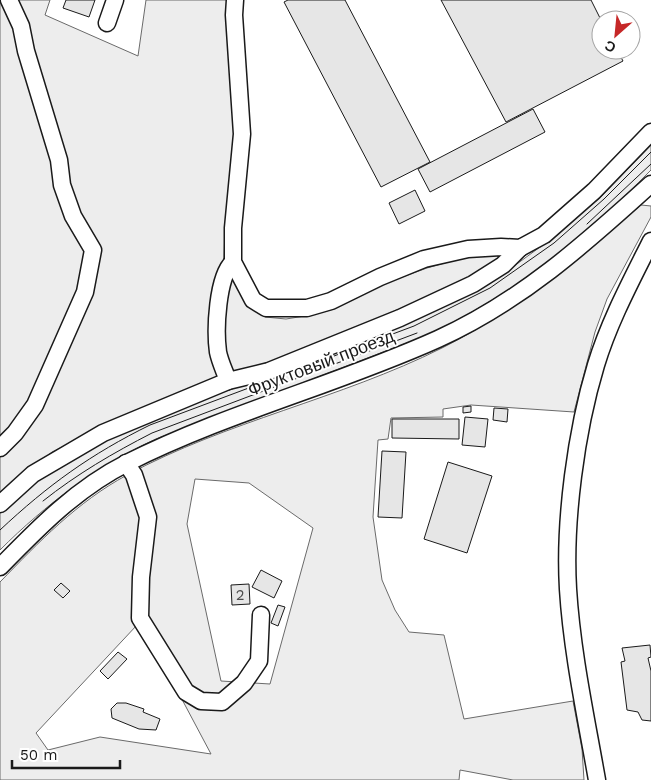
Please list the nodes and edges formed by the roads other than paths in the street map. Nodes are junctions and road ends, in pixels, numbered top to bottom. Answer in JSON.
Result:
{"nodes":[{"id":1,"x":9,"y":0,"type":"edge"},
{"id":2,"x":115,"y":0,"type":"edge"},
{"id":3,"x":235,"y":0,"type":"edge"},
{"id":4,"x":107,"y":23,"type":"dead end"},
{"id":5,"x":651,"y":132,"type":"edge"},
{"id":6,"x":651,"y":184,"type":"edge"},
{"id":7,"x":651,"y":240,"type":"edge"},
{"id":8,"x":520,"y":248,"type":"junction"},
{"id":9,"x":233,"y":262,"type":"junction"},
{"id":10,"x":228,"y":381,"type":"junction"},
{"id":11,"x":0,"y":448,"type":"edge"},
{"id":12,"x":126,"y":463,"type":"junction"},
{"id":13,"x":0,"y":504,"type":"edge"},
{"id":14,"x":0,"y":567,"type":"edge"},
{"id":15,"x":261,"y":615,"type":"dead end"},
{"id":16,"x":597,"y":780,"type":"edge"}],
"edges":[{"from":1,"to":11,"type":"street"},
{"from":2,"to":4,"type":"street"},
{"from":3,"to":9,"type":"street"},
{"from":5,"to":8,"type":"street"},
{"from":6,"to":12,"type":"street","name":"Фруктовый проезд"},
{"from":7,"to":16,"type":"street"},
{"from":8,"to":9,"type":"street"},
{"from":8,"to":10,"type":"street"},
{"from":9,"to":10,"type":"street"},
{"from":10,"to":13,"type":"street"},
{"from":12,"to":14,"type":"street","name":"Фруктовый проезд"},
{"from":12,"to":15,"type":"street"}]}
